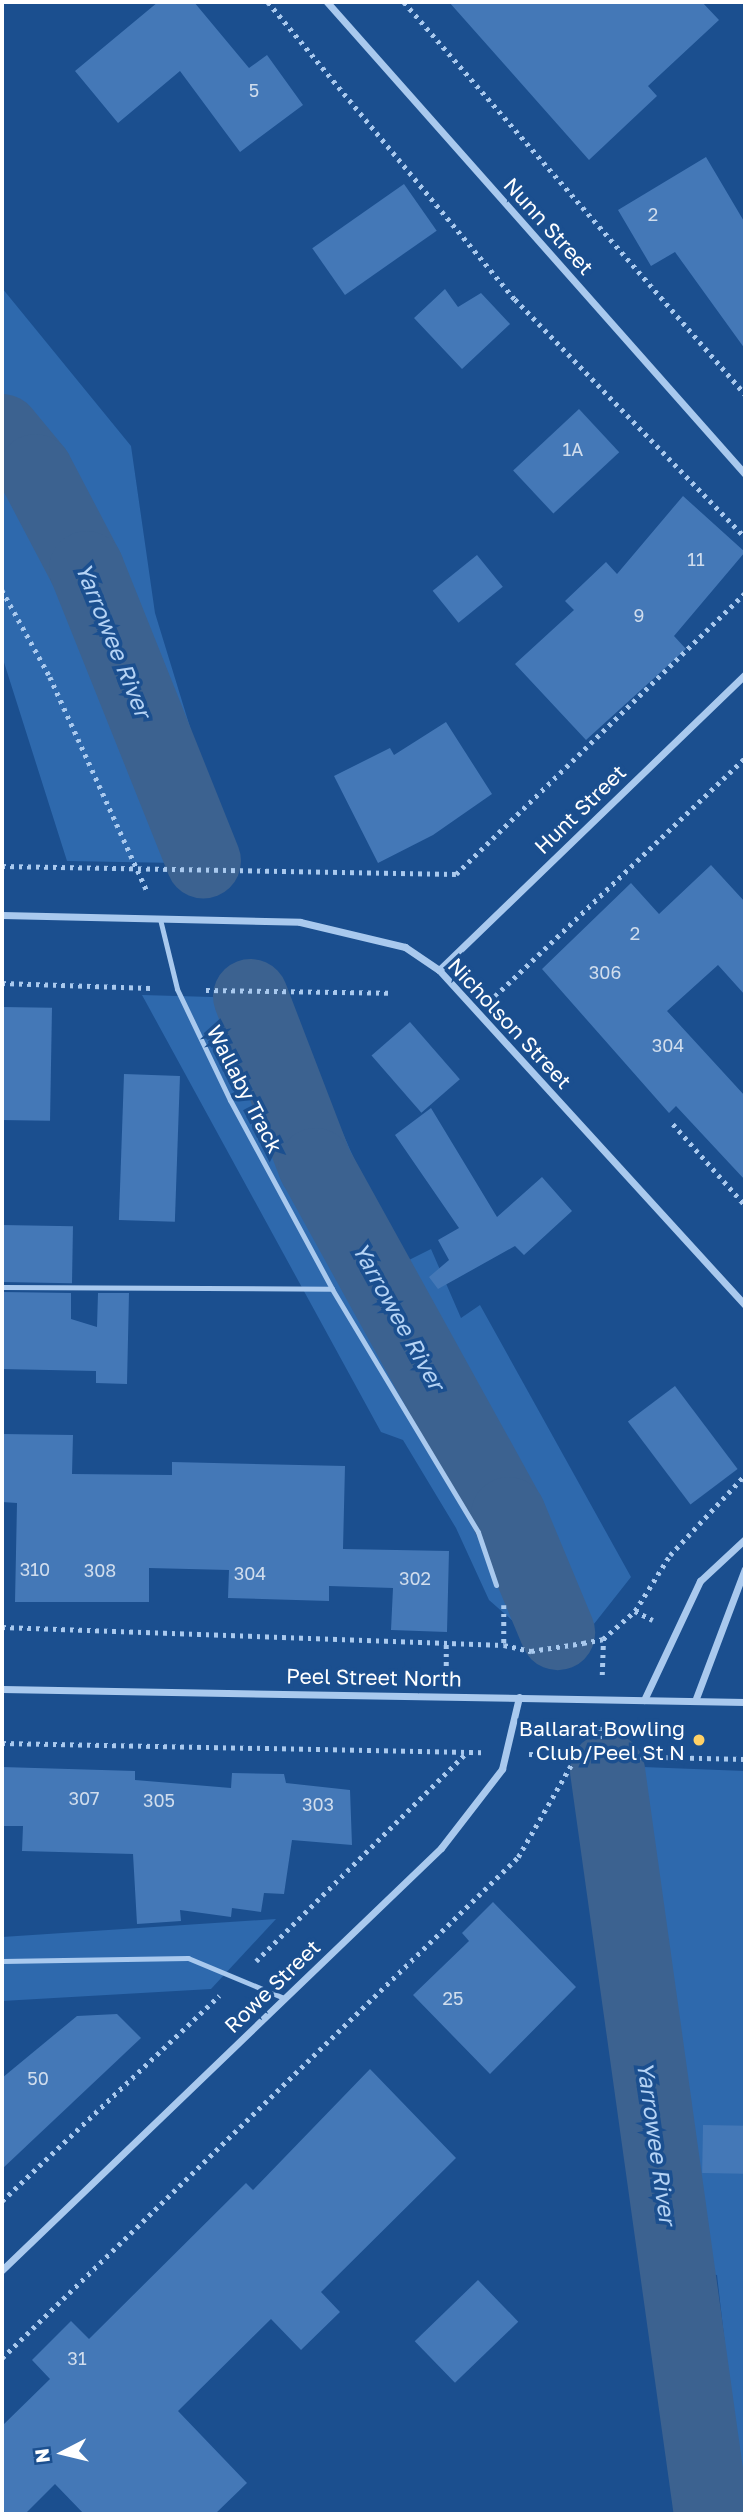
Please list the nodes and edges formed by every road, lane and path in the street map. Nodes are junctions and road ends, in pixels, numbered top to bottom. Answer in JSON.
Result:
{"nodes":[{"id":1,"x":268,"y":2,"type":"edge"},
{"id":2,"x":327,"y":2,"type":"edge"},
{"id":3,"x":404,"y":2,"type":"edge"},
{"id":4,"x":745,"y":394,"type":"edge"},
{"id":5,"x":745,"y":474,"type":"edge"},
{"id":6,"x":745,"y":537,"type":"edge"},
{"id":7,"x":2,"y":590,"type":"edge"},
{"id":8,"x":745,"y":593,"type":"edge"},
{"id":9,"x":745,"y":674,"type":"edge"},
{"id":10,"x":745,"y":758,"type":"edge"},
{"id":11,"x":2,"y":866,"type":"edge"},
{"id":12,"x":136,"y":869,"type":"junction"},
{"id":13,"x":2,"y":915,"type":"edge"},
{"id":14,"x":160,"y":919,"type":"junction"},
{"id":15,"x":439,"y":970,"type":"junction"},
{"id":16,"x":2,"y":984,"type":"edge"},
{"id":17,"x":177,"y":989,"type":"junction"},
{"id":18,"x":389,"y":993,"type":"dead end"},
{"id":19,"x":478,"y":1012,"type":"junction"},
{"id":20,"x":673,"y":1124,"type":"dead end"},
{"id":21,"x":745,"y":1205,"type":"edge"},
{"id":22,"x":2,"y":1287,"type":"edge"},
{"id":23,"x":332,"y":1289,"type":"junction"},
{"id":24,"x":745,"y":1306,"type":"edge"},
{"id":25,"x":745,"y":1475,"type":"edge"},
{"id":26,"x":745,"y":1539,"type":"edge"},
{"id":27,"x":745,"y":1569,"type":"edge"},
{"id":28,"x":496,"y":1585,"type":"dead end"},
{"id":29,"x":508,"y":1624,"type":"dead end"},
{"id":30,"x":2,"y":1627,"type":"edge"},
{"id":31,"x":603,"y":1639,"type":"junction"},
{"id":32,"x":504,"y":1645,"type":"junction"},
{"id":33,"x":602,"y":1663,"type":"dead end"},
{"id":34,"x":2,"y":1689,"type":"edge"},
{"id":35,"x":519,"y":1697,"type":"junction"},
{"id":36,"x":644,"y":1700,"type":"junction"},
{"id":37,"x":695,"y":1701,"type":"junction"},
{"id":38,"x":745,"y":1702,"type":"edge"},
{"id":39,"x":2,"y":1743,"type":"edge"},
{"id":40,"x":466,"y":1752,"type":"dead end"},
{"id":41,"x":745,"y":1759,"type":"edge"},
{"id":42,"x":2,"y":1961,"type":"edge"},
{"id":43,"x":285,"y":1998,"type":"junction"},
{"id":44,"x":2,"y":2270,"type":"edge"},
{"id":45,"x":2,"y":2358,"type":"edge"}],
"edges":[{"from":1,"to":6,"type":"path"},
{"from":2,"to":5,"type":"street","name":"Nunn Street"},
{"from":3,"to":4,"type":"path"},
{"from":7,"to":12,"type":"path"},
{"from":8,"to":12,"type":"path"},
{"from":9,"to":15,"type":"street","name":"Hunt Street"},
{"from":10,"to":19,"type":"path"},
{"from":11,"to":12,"type":"path"},
{"from":12,"to":14,"type":"path"},
{"from":13,"to":14,"type":"street","name":"Nicholson Street"},
{"from":14,"to":15,"type":"street","name":"Nicholson Street"},
{"from":14,"to":17,"type":"lane","name":"Wallaby Track"},
{"from":15,"to":19,"type":"street","name":"Nicholson Street"},
{"from":16,"to":17,"type":"path"},
{"from":17,"to":18,"type":"path"},
{"from":17,"to":23,"type":"lane","name":"Wallaby Track"},
{"from":19,"to":24,"type":"street","name":"Nicholson Street"},
{"from":20,"to":21,"type":"path"},
{"from":22,"to":23,"type":"lane"},
{"from":23,"to":28,"type":"lane","name":"Wallaby Track"},
{"from":25,"to":31,"type":"path"},
{"from":26,"to":36,"type":"street"},
{"from":27,"to":37,"type":"street"},
{"from":29,"to":32,"type":"path"},
{"from":30,"to":32,"type":"path"},
{"from":31,"to":32,"type":"path"},
{"from":31,"to":33,"type":"path"},
{"from":34,"to":35,"type":"street","name":"Peel Street North"},
{"from":35,"to":36,"type":"street","name":"Peel Street North"},
{"from":35,"to":43,"type":"street","name":"Rowe Street"},
{"from":36,"to":37,"type":"street","name":"Peel Street North"},
{"from":37,"to":38,"type":"street","name":"Peel Street North"},
{"from":39,"to":40,"type":"path"},
{"from":41,"to":45,"type":"path"},
{"from":42,"to":43,"type":"lane"},
{"from":43,"to":44,"type":"street","name":"Rowe Street"}]}
